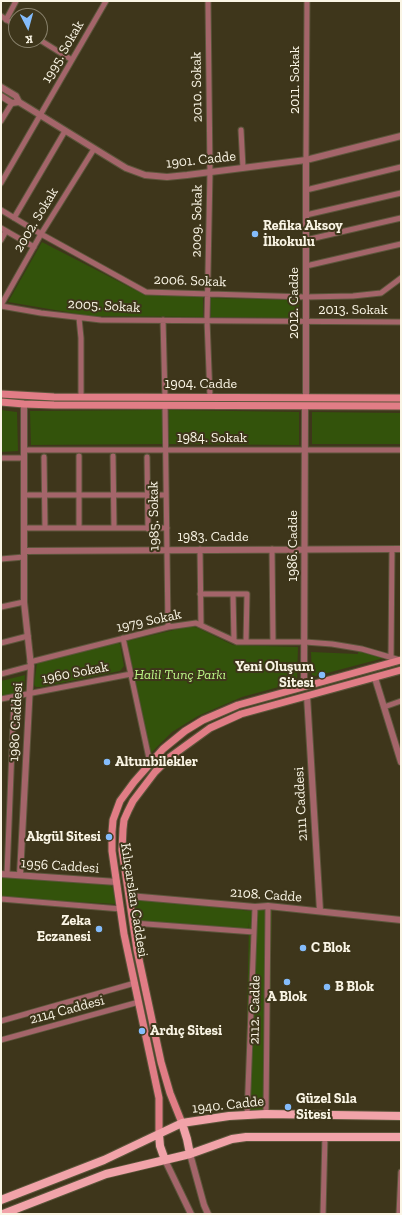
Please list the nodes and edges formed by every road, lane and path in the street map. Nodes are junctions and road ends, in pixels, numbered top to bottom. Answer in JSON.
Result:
{"nodes":[{"id":1,"x":16,"y":1,"type":"edge"},
{"id":2,"x":106,"y":1,"type":"edge"},
{"id":3,"x":208,"y":1,"type":"edge"},
{"id":4,"x":307,"y":1,"type":"edge"},
{"id":5,"x":3,"y":18,"type":"edge"},
{"id":6,"x":48,"y":45,"type":"edge"},
{"id":7,"x":72,"y":60,"type":"junction"},
{"id":8,"x":1,"y":87,"type":"edge"},
{"id":9,"x":1,"y":96,"type":"edge"},
{"id":10,"x":20,"y":102,"type":"junction"},
{"id":11,"x":12,"y":103,"type":"junction"},
{"id":12,"x":40,"y":115,"type":"junction"},
{"id":13,"x":1,"y":121,"type":"edge"},
{"id":14,"x":242,"y":130,"type":"dead end"},
{"id":15,"x":65,"y":131,"type":"junction"},
{"id":16,"x":401,"y":136,"type":"edge"},
{"id":17,"x":94,"y":149,"type":"junction"},
{"id":18,"x":306,"y":160,"type":"junction"},
{"id":19,"x":401,"y":167,"type":"edge"},
{"id":20,"x":243,"y":168,"type":"junction"},
{"id":21,"x":210,"y":172,"type":"junction"},
{"id":22,"x":1,"y":183,"type":"edge"},
{"id":23,"x":306,"y":190,"type":"junction"},
{"id":24,"x":401,"y":193,"type":"edge"},
{"id":25,"x":1,"y":210,"type":"edge"},
{"id":26,"x":306,"y":215,"type":"junction"},
{"id":27,"x":14,"y":218,"type":"junction"},
{"id":28,"x":401,"y":218,"type":"edge"},
{"id":29,"x":4,"y":229,"type":"edge"},
{"id":30,"x":41,"y":234,"type":"junction"},
{"id":31,"x":1,"y":240,"type":"edge"},
{"id":32,"x":306,"y":240,"type":"junction"},
{"id":33,"x":401,"y":244,"type":"edge"},
{"id":34,"x":34,"y":247,"type":"junction"},
{"id":35,"x":306,"y":266,"type":"junction"},
{"id":36,"x":401,"y":278,"type":"edge"},
{"id":37,"x":208,"y":294,"type":"junction"},
{"id":38,"x":306,"y":297,"type":"junction"},
{"id":39,"x":1,"y":305,"type":"edge"},
{"id":40,"x":79,"y":318,"type":"junction"},
{"id":41,"x":162,"y":320,"type":"junction"},
{"id":42,"x":208,"y":320,"type":"junction"},
{"id":43,"x":306,"y":322,"type":"junction"},
{"id":44,"x":401,"y":322,"type":"edge"},
{"id":45,"x":1,"y":394,"type":"edge"},
{"id":46,"x":24,"y":396,"type":"junction"},
{"id":47,"x":81,"y":397,"type":"junction"},
{"id":48,"x":165,"y":397,"type":"junction"},
{"id":49,"x":210,"y":397,"type":"junction"},
{"id":50,"x":306,"y":398,"type":"junction"},
{"id":51,"x":401,"y":398,"type":"edge"},
{"id":52,"x":1,"y":402,"type":"edge"},
{"id":53,"x":24,"y":404,"type":"junction"},
{"id":54,"x":165,"y":405,"type":"junction"},
{"id":55,"x":305,"y":406,"type":"junction"},
{"id":56,"x":401,"y":406,"type":"edge"},
{"id":57,"x":24,"y":450,"type":"junction"},
{"id":58,"x":166,"y":450,"type":"junction"},
{"id":59,"x":305,"y":450,"type":"junction"},
{"id":60,"x":401,"y":450,"type":"edge"},
{"id":61,"x":79,"y":456,"type":"dead end"},
{"id":62,"x":113,"y":456,"type":"dead end"},
{"id":63,"x":44,"y":457,"type":"dead end"},
{"id":64,"x":147,"y":457,"type":"dead end"},
{"id":65,"x":1,"y":458,"type":"edge"},
{"id":66,"x":24,"y":458,"type":"junction"},
{"id":67,"x":24,"y":495,"type":"junction"},
{"id":68,"x":45,"y":495,"type":"junction"},
{"id":69,"x":79,"y":495,"type":"junction"},
{"id":70,"x":114,"y":495,"type":"junction"},
{"id":71,"x":148,"y":495,"type":"junction"},
{"id":72,"x":166,"y":495,"type":"junction"},
{"id":73,"x":24,"y":528,"type":"junction"},
{"id":74,"x":46,"y":528,"type":"junction"},
{"id":75,"x":79,"y":528,"type":"junction"},
{"id":76,"x":114,"y":528,"type":"junction"},
{"id":77,"x":148,"y":528,"type":"junction"},
{"id":78,"x":167,"y":528,"type":"junction"},
{"id":79,"x":401,"y":548,"type":"edge"},
{"id":80,"x":167,"y":549,"type":"junction"},
{"id":81,"x":200,"y":549,"type":"junction"},
{"id":82,"x":272,"y":549,"type":"junction"},
{"id":83,"x":305,"y":549,"type":"junction"},
{"id":84,"x":392,"y":549,"type":"junction"},
{"id":85,"x":24,"y":554,"type":"junction"},
{"id":86,"x":1,"y":559,"type":"edge"},
{"id":87,"x":200,"y":594,"type":"junction"},
{"id":88,"x":234,"y":594,"type":"junction"},
{"id":89,"x":24,"y":602,"type":"junction"},
{"id":90,"x":1,"y":607,"type":"edge"},
{"id":91,"x":200,"y":625,"type":"junction"},
{"id":92,"x":168,"y":627,"type":"junction"},
{"id":93,"x":28,"y":636,"type":"junction"},
{"id":94,"x":123,"y":638,"type":"junction"},
{"id":95,"x":234,"y":640,"type":"junction"},
{"id":96,"x":246,"y":642,"type":"junction"},
{"id":97,"x":273,"y":642,"type":"junction"},
{"id":98,"x":304,"y":642,"type":"junction"},
{"id":99,"x":1,"y":643,"type":"edge"},
{"id":100,"x":391,"y":658,"type":"junction"},
{"id":101,"x":401,"y":660,"type":"edge"},
{"id":102,"x":30,"y":664,"type":"junction"},
{"id":103,"x":401,"y":670,"type":"edge"},
{"id":104,"x":1,"y":674,"type":"edge"},
{"id":105,"x":131,"y":674,"type":"junction"},
{"id":106,"x":375,"y":678,"type":"junction"},
{"id":107,"x":304,"y":687,"type":"junction"},
{"id":108,"x":29,"y":694,"type":"junction"},
{"id":109,"x":307,"y":696,"type":"junction"},
{"id":110,"x":14,"y":697,"type":"junction"},
{"id":111,"x":1,"y":699,"type":"edge"},
{"id":112,"x":401,"y":701,"type":"edge"},
{"id":113,"x":384,"y":707,"type":"junction"},
{"id":114,"x":401,"y":762,"type":"edge"},
{"id":115,"x":150,"y":763,"type":"junction"},
{"id":116,"x":4,"y":874,"type":"edge"},
{"id":117,"x":20,"y":875,"type":"junction"},
{"id":118,"x":117,"y":882,"type":"junction"},
{"id":119,"x":129,"y":896,"type":"junction"},
{"id":120,"x":1,"y":899,"type":"edge"},
{"id":121,"x":268,"y":906,"type":"junction"},
{"id":122,"x":255,"y":907,"type":"junction"},
{"id":123,"x":121,"y":909,"type":"junction"},
{"id":124,"x":320,"y":911,"type":"junction"},
{"id":125,"x":401,"y":920,"type":"edge"},
{"id":126,"x":133,"y":923,"type":"junction"},
{"id":127,"x":254,"y":932,"type":"junction"},
{"id":128,"x":135,"y":983,"type":"junction"},
{"id":129,"x":139,"y":1002,"type":"junction"},
{"id":130,"x":1,"y":1021,"type":"edge"},
{"id":131,"x":1,"y":1040,"type":"edge"},
{"id":132,"x":247,"y":1114,"type":"junction"},
{"id":133,"x":266,"y":1114,"type":"junction"},
{"id":134,"x":401,"y":1116,"type":"edge"},
{"id":135,"x":182,"y":1123,"type":"junction"},
{"id":136,"x":159,"y":1134,"type":"junction"},
{"id":137,"x":325,"y":1136,"type":"junction"},
{"id":138,"x":401,"y":1137,"type":"edge"},
{"id":139,"x":190,"y":1154,"type":"junction"},
{"id":140,"x":166,"y":1160,"type":"junction"},
{"id":141,"x":401,"y":1172,"type":"edge"},
{"id":142,"x":1,"y":1200,"type":"edge"},
{"id":143,"x":3,"y":1214,"type":"edge"},
{"id":144,"x":191,"y":1214,"type":"edge"},
{"id":145,"x":208,"y":1214,"type":"edge"},
{"id":146,"x":323,"y":1214,"type":"edge"},
{"id":147,"x":399,"y":1214,"type":"edge"}],
"edges":[{"from":1,"to":5,"type":"street"},
{"from":2,"to":7,"type":"street","name":"1995. Sokak"},
{"from":3,"to":21,"type":"street","name":"2010. Sokak"},
{"from":4,"to":18,"type":"street","name":"2011. Sokak"},
{"from":6,"to":7,"type":"street"},
{"from":7,"to":12,"type":"street","name":"1995. Sokak"},
{"from":8,"to":10,"type":"street","name":"1901. Cadde"},
{"from":9,"to":11,"type":"street"},
{"from":10,"to":11,"type":"street"},
{"from":10,"to":12,"type":"street","name":"1901. Cadde"},
{"from":11,"to":13,"type":"street"},
{"from":12,"to":15,"type":"street","name":"1901. Cadde"},
{"from":12,"to":22,"type":"street","name":"1995. Sokak"},
{"from":14,"to":20,"type":"street"},
{"from":15,"to":17,"type":"street","name":"1901. Cadde"},
{"from":15,"to":27,"type":"street"},
{"from":16,"to":18,"type":"street","name":"1901. Cadde"},
{"from":17,"to":21,"type":"street","name":"1901. Cadde"},
{"from":17,"to":30,"type":"street","name":"2002. Sokak"},
{"from":18,"to":20,"type":"street","name":"1901. Cadde"},
{"from":18,"to":23,"type":"street","name":"2012. Cadde"},
{"from":19,"to":23,"type":"street"},
{"from":20,"to":21,"type":"street","name":"1901. Cadde"},
{"from":21,"to":37,"type":"street","name":"2009. Sokak"},
{"from":23,"to":26,"type":"street","name":"2012. Cadde"},
{"from":24,"to":26,"type":"street"},
{"from":25,"to":27,"type":"street","name":"2006. Sokak"},
{"from":26,"to":32,"type":"street","name":"2012. Cadde"},
{"from":27,"to":30,"type":"street","name":"2006. Sokak"},
{"from":28,"to":32,"type":"street"},
{"from":29,"to":31,"type":"street"},
{"from":29,"to":34,"type":"street"},
{"from":30,"to":34,"type":"street","name":"2002. Sokak"},
{"from":30,"to":37,"type":"street","name":"2006. Sokak"},
{"from":32,"to":35,"type":"street","name":"2012. Cadde"},
{"from":33,"to":35,"type":"street"},
{"from":34,"to":39,"type":"street","name":"2002. Sokak"},
{"from":35,"to":38,"type":"street","name":"2012. Cadde"},
{"from":36,"to":38,"type":"street","name":"2006. Sokak"},
{"from":37,"to":38,"type":"street","name":"2006. Sokak"},
{"from":37,"to":42,"type":"street","name":"2009. Sokak"},
{"from":38,"to":43,"type":"street","name":"2012. Cadde"},
{"from":39,"to":40,"type":"street","name":"2005. Sokak"},
{"from":40,"to":41,"type":"street","name":"2005. Sokak"},
{"from":40,"to":47,"type":"street"},
{"from":41,"to":42,"type":"street","name":"2005. Sokak"},
{"from":41,"to":48,"type":"street"},
{"from":42,"to":43,"type":"street","name":"2013. Sokak"},
{"from":42,"to":49,"type":"street","name":"2009. Sokak"},
{"from":43,"to":44,"type":"street","name":"2013. Sokak"},
{"from":43,"to":50,"type":"street","name":"2012. Cadde"},
{"from":45,"to":46,"type":"main road","name":"1904. Cadde"},
{"from":46,"to":47,"type":"main road","name":"1904. Cadde"},
{"from":46,"to":53,"type":"main road"},
{"from":47,"to":48,"type":"main road","name":"1904. Cadde"},
{"from":48,"to":49,"type":"main road","name":"1904. Cadde"},
{"from":49,"to":50,"type":"main road","name":"1904. Cadde"},
{"from":50,"to":51,"type":"main road","name":"1904. Cadde"},
{"from":52,"to":53,"type":"main road","name":"1904. Cadde"},
{"from":53,"to":54,"type":"main road","name":"1904. Cadde"},
{"from":53,"to":57,"type":"street","name":"1980 Caddesi"},
{"from":54,"to":55,"type":"main road","name":"1904. Cadde"},
{"from":54,"to":58,"type":"street","name":"1985. Sokak"},
{"from":55,"to":56,"type":"main road","name":"1904. Cadde"},
{"from":55,"to":59,"type":"street","name":"1986. Cadde"},
{"from":57,"to":58,"type":"street","name":"1984. Sokak"},
{"from":57,"to":66,"type":"street","name":"1980 Caddesi"},
{"from":58,"to":59,"type":"street","name":"1984. Sokak"},
{"from":58,"to":72,"type":"street","name":"1985. Sokak"},
{"from":59,"to":60,"type":"street","name":"1984. Sokak"},
{"from":59,"to":83,"type":"street","name":"1986. Cadde"},
{"from":61,"to":69,"type":"street"},
{"from":62,"to":70,"type":"street"},
{"from":63,"to":68,"type":"street"},
{"from":64,"to":71,"type":"street"},
{"from":65,"to":66,"type":"street"},
{"from":66,"to":67,"type":"street","name":"1980 Caddesi"},
{"from":67,"to":68,"type":"street"},
{"from":67,"to":73,"type":"street","name":"1980 Caddesi"},
{"from":68,"to":69,"type":"street"},
{"from":68,"to":74,"type":"street"},
{"from":69,"to":70,"type":"street"},
{"from":69,"to":75,"type":"street"},
{"from":70,"to":71,"type":"street"},
{"from":70,"to":76,"type":"street"},
{"from":71,"to":72,"type":"street"},
{"from":71,"to":77,"type":"street"},
{"from":72,"to":78,"type":"street","name":"1985. Sokak"},
{"from":73,"to":74,"type":"street"},
{"from":73,"to":85,"type":"street","name":"1980 Caddesi"},
{"from":74,"to":75,"type":"street"},
{"from":75,"to":76,"type":"street"},
{"from":76,"to":77,"type":"street"},
{"from":77,"to":78,"type":"street"},
{"from":78,"to":80,"type":"street","name":"1985. Sokak"},
{"from":79,"to":84,"type":"street","name":"1983. Cadde"},
{"from":80,"to":81,"type":"street","name":"1983. Cadde"},
{"from":80,"to":85,"type":"street","name":"1983. Cadde"},
{"from":80,"to":92,"type":"street","name":"1985. Sokak"},
{"from":81,"to":82,"type":"street","name":"1983. Cadde"},
{"from":81,"to":87,"type":"street"},
{"from":82,"to":83,"type":"street","name":"1983. Cadde"},
{"from":82,"to":97,"type":"street"},
{"from":83,"to":84,"type":"street","name":"1983. Cadde"},
{"from":83,"to":98,"type":"street","name":"1986. Cadde"},
{"from":84,"to":100,"type":"street"},
{"from":85,"to":86,"type":"street"},
{"from":85,"to":89,"type":"street","name":"1980 Caddesi"},
{"from":87,"to":88,"type":"street"},
{"from":87,"to":91,"type":"street"},
{"from":88,"to":95,"type":"street"},
{"from":88,"to":96,"type":"street"},
{"from":89,"to":90,"type":"street"},
{"from":89,"to":93,"type":"street","name":"1980 Caddesi"},
{"from":91,"to":92,"type":"street","name":"1979 Sokak"},
{"from":91,"to":95,"type":"street","name":"1979 Sokak"},
{"from":92,"to":94,"type":"street","name":"1979 Sokak"},
{"from":93,"to":99,"type":"street"},
{"from":93,"to":102,"type":"street","name":"1980 Caddesi"},
{"from":94,"to":102,"type":"street","name":"1979 Sokak"},
{"from":94,"to":105,"type":"street"},
{"from":95,"to":96,"type":"street","name":"1979 Sokak"},
{"from":96,"to":97,"type":"street","name":"1979 Sokak"},
{"from":97,"to":98,"type":"street","name":"1979 Sokak"},
{"from":98,"to":100,"type":"street","name":"1979 Sokak"},
{"from":98,"to":107,"type":"street","name":"1986. Cadde"},
{"from":100,"to":101,"type":"street","name":"1979 Sokak"},
{"from":101,"to":107,"type":"main road","name":"Kılıçarslan Caddesi"},
{"from":102,"to":104,"type":"street","name":"1979 Sokak"},
{"from":102,"to":108,"type":"street","name":"1980 Caddesi"},
{"from":103,"to":106,"type":"main road","name":"Kılıçarslan Caddesi"},
{"from":105,"to":108,"type":"street","name":"1960 Sokak"},
{"from":105,"to":115,"type":"street"},
{"from":106,"to":109,"type":"main road","name":"Kılıçarslan Caddesi"},
{"from":106,"to":113,"type":"street"},
{"from":107,"to":109,"type":"main road"},
{"from":107,"to":115,"type":"main road","name":"Kılıçarslan Caddesi"},
{"from":108,"to":110,"type":"street","name":"1960 Sokak"},
{"from":108,"to":117,"type":"street","name":"1980 Caddesi"},
{"from":109,"to":119,"type":"main road","name":"Kılıçarslan Caddesi"},
{"from":109,"to":124,"type":"street","name":"2111 Caddesi"},
{"from":110,"to":111,"type":"street","name":"1960 Sokak"},
{"from":110,"to":116,"type":"street"},
{"from":112,"to":113,"type":"street"},
{"from":113,"to":114,"type":"street"},
{"from":115,"to":118,"type":"main road","name":"Kılıçarslan Caddesi"},
{"from":116,"to":117,"type":"street","name":"1956 Caddesi"},
{"from":117,"to":118,"type":"street","name":"1956 Caddesi"},
{"from":118,"to":123,"type":"main road","name":"Kılıçarslan Caddesi"},
{"from":119,"to":122,"type":"street","name":"2108. Cadde"},
{"from":119,"to":126,"type":"main road","name":"Kılıçarslan Caddesi"},
{"from":120,"to":123,"type":"street"},
{"from":121,"to":122,"type":"street","name":"2108. Cadde"},
{"from":121,"to":124,"type":"street","name":"2108. Cadde"},
{"from":121,"to":133,"type":"street","name":"2112. Cadde"},
{"from":122,"to":127,"type":"street","name":"2112. Cadde"},
{"from":123,"to":128,"type":"main road","name":"Kılıçarslan Caddesi"},
{"from":124,"to":125,"type":"street","name":"2108. Cadde"},
{"from":126,"to":127,"type":"street"},
{"from":126,"to":135,"type":"main road","name":"Kılıçarslan Caddesi"},
{"from":127,"to":132,"type":"street","name":"2112. Cadde"},
{"from":128,"to":129,"type":"main road","name":"Kılıçarslan Caddesi"},
{"from":128,"to":130,"type":"street","name":"2114 Caddesi"},
{"from":129,"to":131,"type":"street","name":"2114 Caddesi"},
{"from":129,"to":136,"type":"main road","name":"Kılıçarslan Caddesi"},
{"from":132,"to":133,"type":"main road","name":"1940. Cadde"},
{"from":132,"to":135,"type":"main road","name":"1940. Cadde"},
{"from":133,"to":134,"type":"main road","name":"1940. Cadde"},
{"from":135,"to":136,"type":"main road","name":"1940. Cadde"},
{"from":135,"to":139,"type":"main road"},
{"from":136,"to":140,"type":"main road"},
{"from":136,"to":142,"type":"main road","name":"1940. Cadde"},
{"from":137,"to":138,"type":"main road"},
{"from":137,"to":139,"type":"main road"},
{"from":137,"to":146,"type":"street"},
{"from":139,"to":140,"type":"main road"},
{"from":139,"to":145,"type":"street"},
{"from":140,"to":143,"type":"main road"},
{"from":140,"to":144,"type":"street"},
{"from":141,"to":147,"type":"street"}]}
